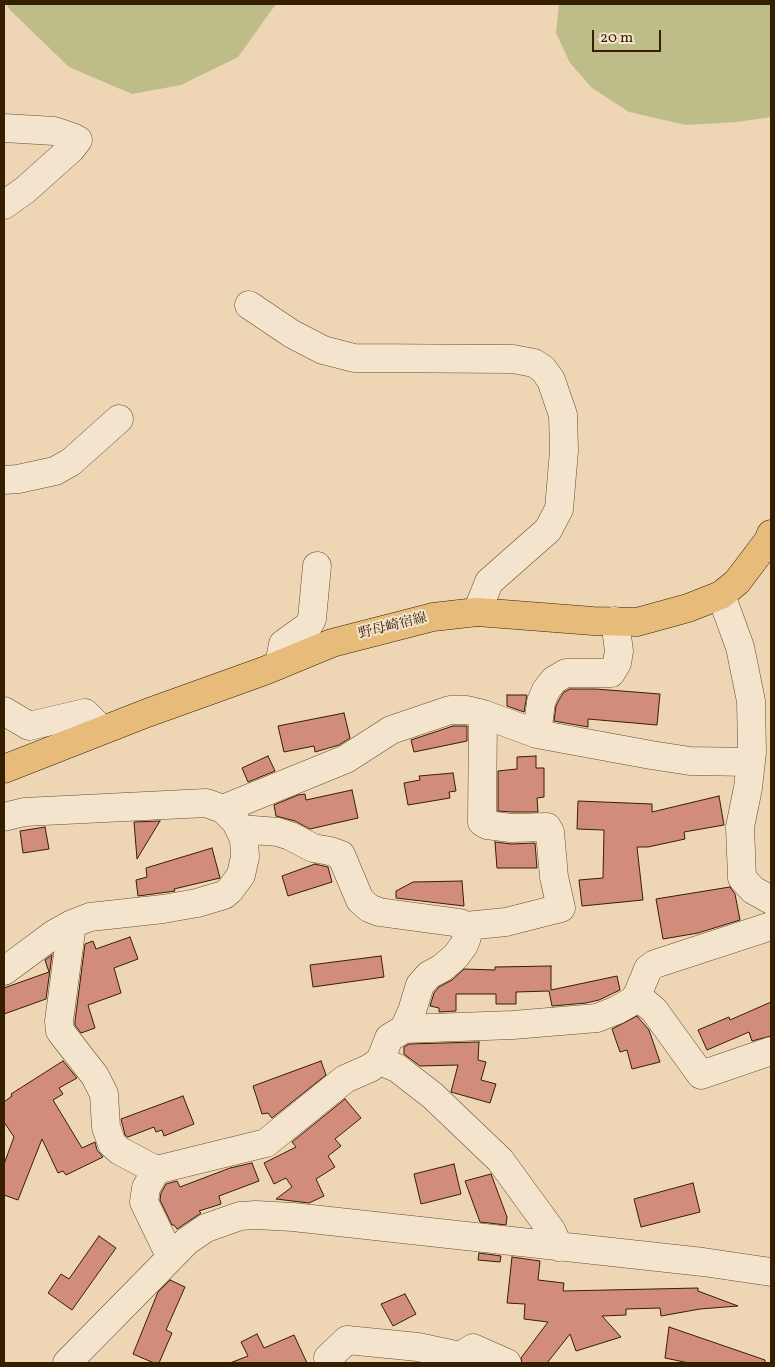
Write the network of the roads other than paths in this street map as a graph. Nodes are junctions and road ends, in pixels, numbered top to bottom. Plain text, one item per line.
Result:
1 (4, 128) edge
2 (4, 205) edge
3 (249, 305) dead end
4 (119, 419) dead end
5 (4, 480) edge
6 (771, 534) edge
7 (317, 566) dead end
8 (721, 595) junction
9 (477, 612) junction
10 (615, 621) junction
11 (279, 665) junction
12 (4, 712) edge
13 (483, 714) junction
14 (102, 730) junction
15 (537, 734) junction
16 (751, 762) junction
17 (4, 769) edge
18 (223, 809) junction
19 (4, 817) edge
20 (240, 829) junction
21 (771, 900) edge
22 (72, 924) junction
23 (466, 926) junction
24 (771, 926) edge
25 (4, 971) edge
26 (637, 996) junction
27 (404, 1028) junction
28 (771, 1051) edge
29 (380, 1061) junction
30 (156, 1170) junction
31 (559, 1247) junction
32 (170, 1256) junction
33 (771, 1272) edge
34 (328, 1358) dead end
35 (73, 1361) edge
36 (507, 1363) edge

1 - 2 street
3 - 9 street
4 - 5 street
6 - 8 main road, 野母崎宿線
7 - 11 street
8 - 10 main road, 野母崎宿線
8 - 16 street
9 - 10 main road, 野母崎宿線
9 - 11 main road, 野母崎宿線
10 - 15 street
11 - 14 main road, 野母崎宿線
12 - 14 street
13 - 15 street
13 - 18 street
13 - 23 street
14 - 17 main road, 野母崎宿線
15 - 16 street
16 - 21 street
18 - 19 street
18 - 20 street
20 - 22 street
20 - 23 street
22 - 25 street
22 - 30 street
23 - 27 street
24 - 26 street
26 - 27 street
26 - 28 street
27 - 29 street
29 - 30 street
29 - 31 street
30 - 32 street
31 - 32 street
31 - 33 street
32 - 35 street
34 - 36 street

